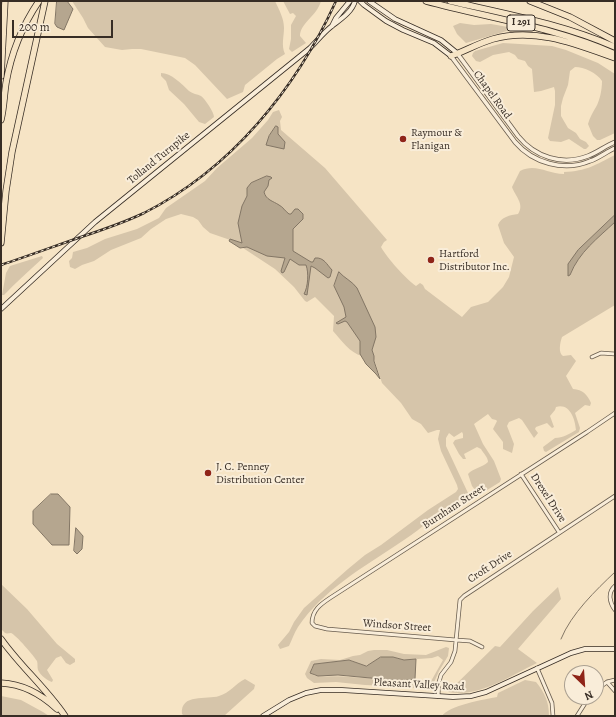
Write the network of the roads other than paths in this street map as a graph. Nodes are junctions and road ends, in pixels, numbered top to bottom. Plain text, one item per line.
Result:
1 (5, 1) edge
2 (40, 1) edge
3 (45, 1) edge
4 (350, 1) edge
5 (355, 1) edge
6 (360, 1) edge
7 (369, 1) edge
8 (426, 1) edge
9 (450, 1) edge
10 (530, 1) edge
11 (390, 16) junction
12 (386, 21) junction
13 (332, 26) junction
14 (615, 42) edge
15 (615, 47) edge
16 (457, 54) junction
17 (615, 54) edge
18 (451, 56) junction
19 (615, 58) edge
20 (1, 76) edge
21 (492, 101) junction
22 (487, 104) junction
23 (1, 120) edge
24 (518, 136) junction
25 (513, 140) junction
26 (615, 142) edge
27 (615, 148) edge
28 (1, 243) edge
29 (2, 308) edge
30 (615, 354) edge
31 (592, 357) dead end
32 (615, 413) edge
33 (521, 474) junction
34 (615, 496) edge
35 (559, 532) junction
36 (615, 586) edge
37 (615, 610) edge
38 (312, 623) joint
39 (1, 639) edge
40 (456, 640) junction
41 (482, 647) dead end
42 (615, 649) edge
43 (537, 668) junction
44 (615, 680) edge
45 (607, 682) junction
46 (1, 683) edge
47 (604, 684) edge
48 (615, 691) edge
49 (438, 696) junction
50 (584, 705) edge
51 (265, 715) edge
52 (65, 716) edge
53 (553, 716) edge
54 (577, 716) edge

1 - 20 highway
2 - 23 highway
3 - 28 highway
4 - 13 main road, Tolland Turnpike
5 - 13 main road, Tolland Turnpike
6 - 12 main road, Chapel Road
7 - 11 main road, Chapel Road
8 - 17 highway, I 291
9 - 15 highway, I 291
10 - 14 highway
11 - 12 street
11 - 16 main road, Chapel Road
12 - 18 main road, Chapel Road
13 - 29 main road, Tolland Turnpike
16 - 18 highway
16 - 19 highway
16 - 21 street, Chapel Road
18 - 22 street, Chapel Road
21 - 22 street
21 - 24 street, Chapel Road
22 - 25 street, Chapel Road
24 - 25 street
24 - 26 street, Chapel Road
25 - 27 street, Chapel Road
30 - 31 street
32 - 33 street, Burnham Street
33 - 35 street, Drexel Drive
33 - 38 street, Burnham Street
34 - 35 street, Croft Drive
35 - 40 street, Croft Drive
36 - 37 street
38 - 40 street, Windsor Street
39 - 52 highway
40 - 41 street, Windsor Street
40 - 49 street, Croft Drive
42 - 43 main road, Pleasant Valley Road
43 - 49 main road, Pleasant Valley Road
43 - 53 street
44 - 45 street
45 - 47 street
45 - 48 street
46 - 52 highway
49 - 51 main road, Pleasant Valley Road
50 - 54 street

